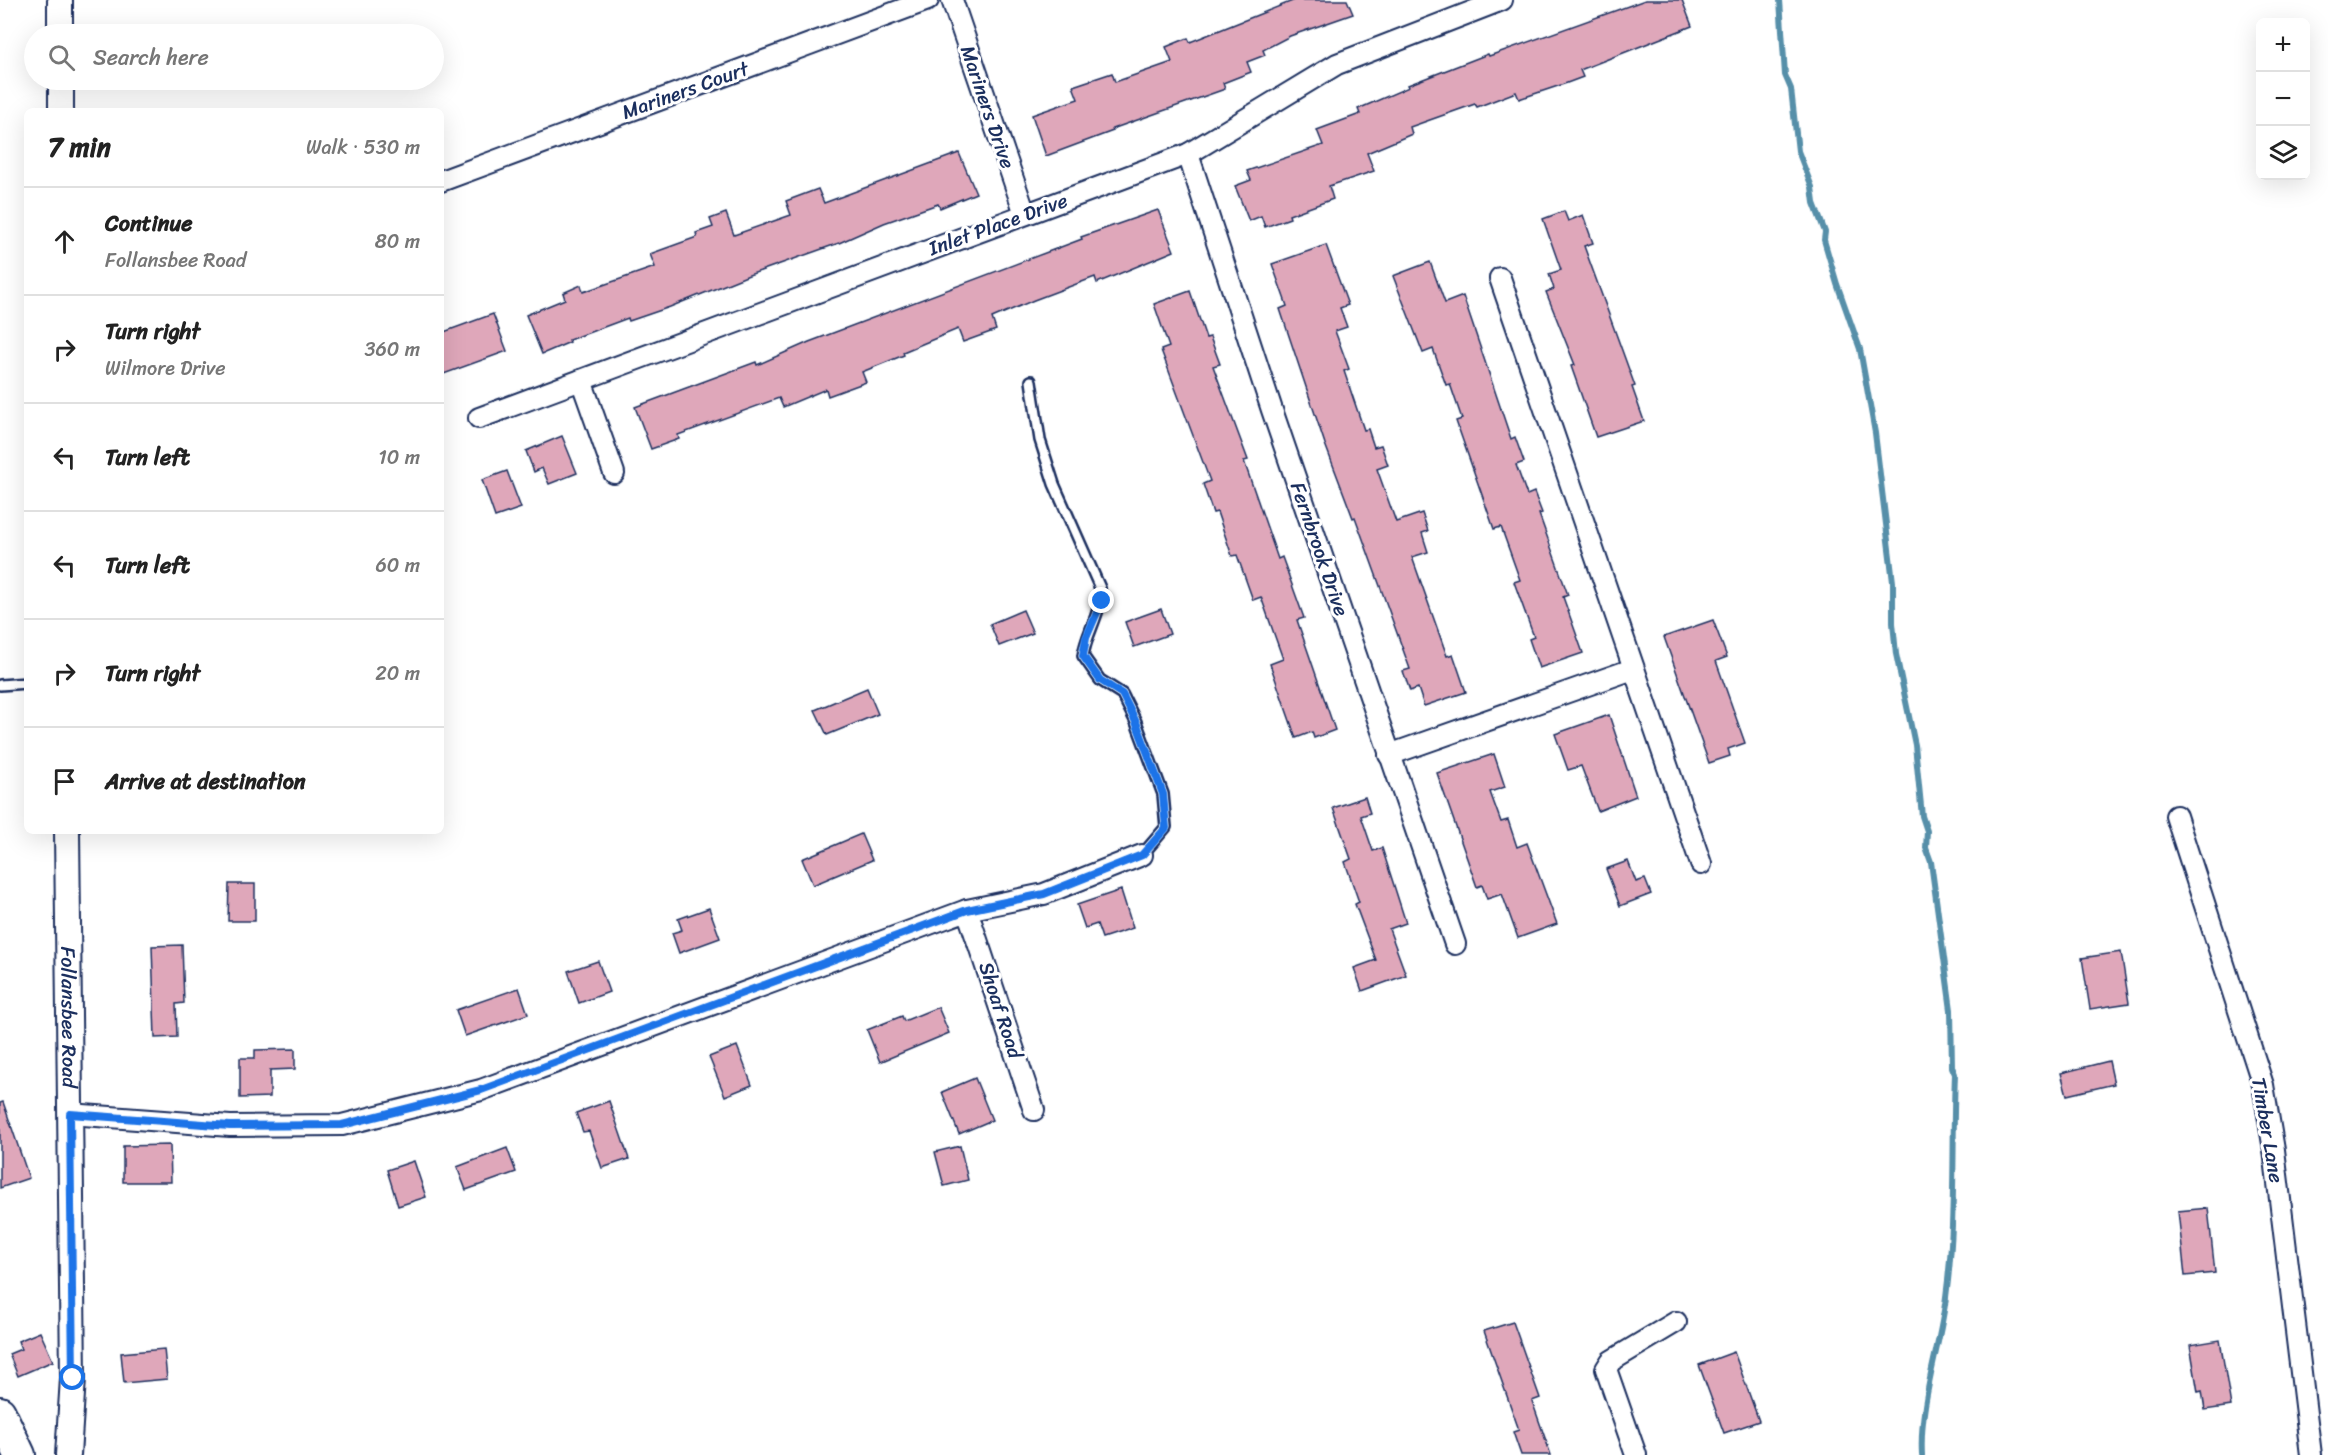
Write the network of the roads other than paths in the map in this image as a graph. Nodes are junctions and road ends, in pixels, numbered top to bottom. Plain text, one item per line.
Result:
1 (60, 0) edge
2 (928, 0) edge
3 (952, 0) edge
4 (1502, 0) edge
5 (60, 24) edge
6 (61, 90) edge
7 (61, 108) edge
8 (1188, 154) junction
9 (444, 180) edge
10 (1025, 214) junction
11 (1500, 278) dead end
12 (581, 380) junction
13 (1031, 381) dead end
14 (479, 418) dead end
15 (614, 473) dead end
16 (1634, 669) junction
17 (24, 683) edge
18 (1, 687) edge
19 (1389, 754) junction
20 (2176, 816) dead end
21 (67, 834) edge
22 (1142, 855) joint
23 (1701, 864) dead end
24 (967, 910) junction
25 (1455, 944) dead end
26 (1034, 1110) dead end
27 (70, 1114) junction
28 (1676, 1322) dead end
29 (0, 1412) edge
30 (20, 1455) edge
31 (68, 1455) edge
32 (1636, 1455) edge
33 (2312, 1455) edge

1 - 5 street
2 - 9 street, Mariners Court
3 - 10 street, Mariners Drive
4 - 8 street, Inlet Place Drive
6 - 7 street
8 - 10 street, Inlet Place Drive
8 - 19 street, Fernbrook Drive
10 - 12 street, Inlet Place Drive
11 - 16 street
12 - 14 street, Inlet Place Drive
12 - 15 street
13 - 22 lane
16 - 19 street
16 - 23 street
17 - 18 lane
19 - 25 street, Fernbrook Drive
20 - 33 street, Timber Lane
21 - 27 street, Follansbee Road
22 - 24 street
24 - 26 street, Shoaf Road
24 - 27 street
27 - 31 street, Follansbee Road
28 - 32 street
29 - 30 main road

